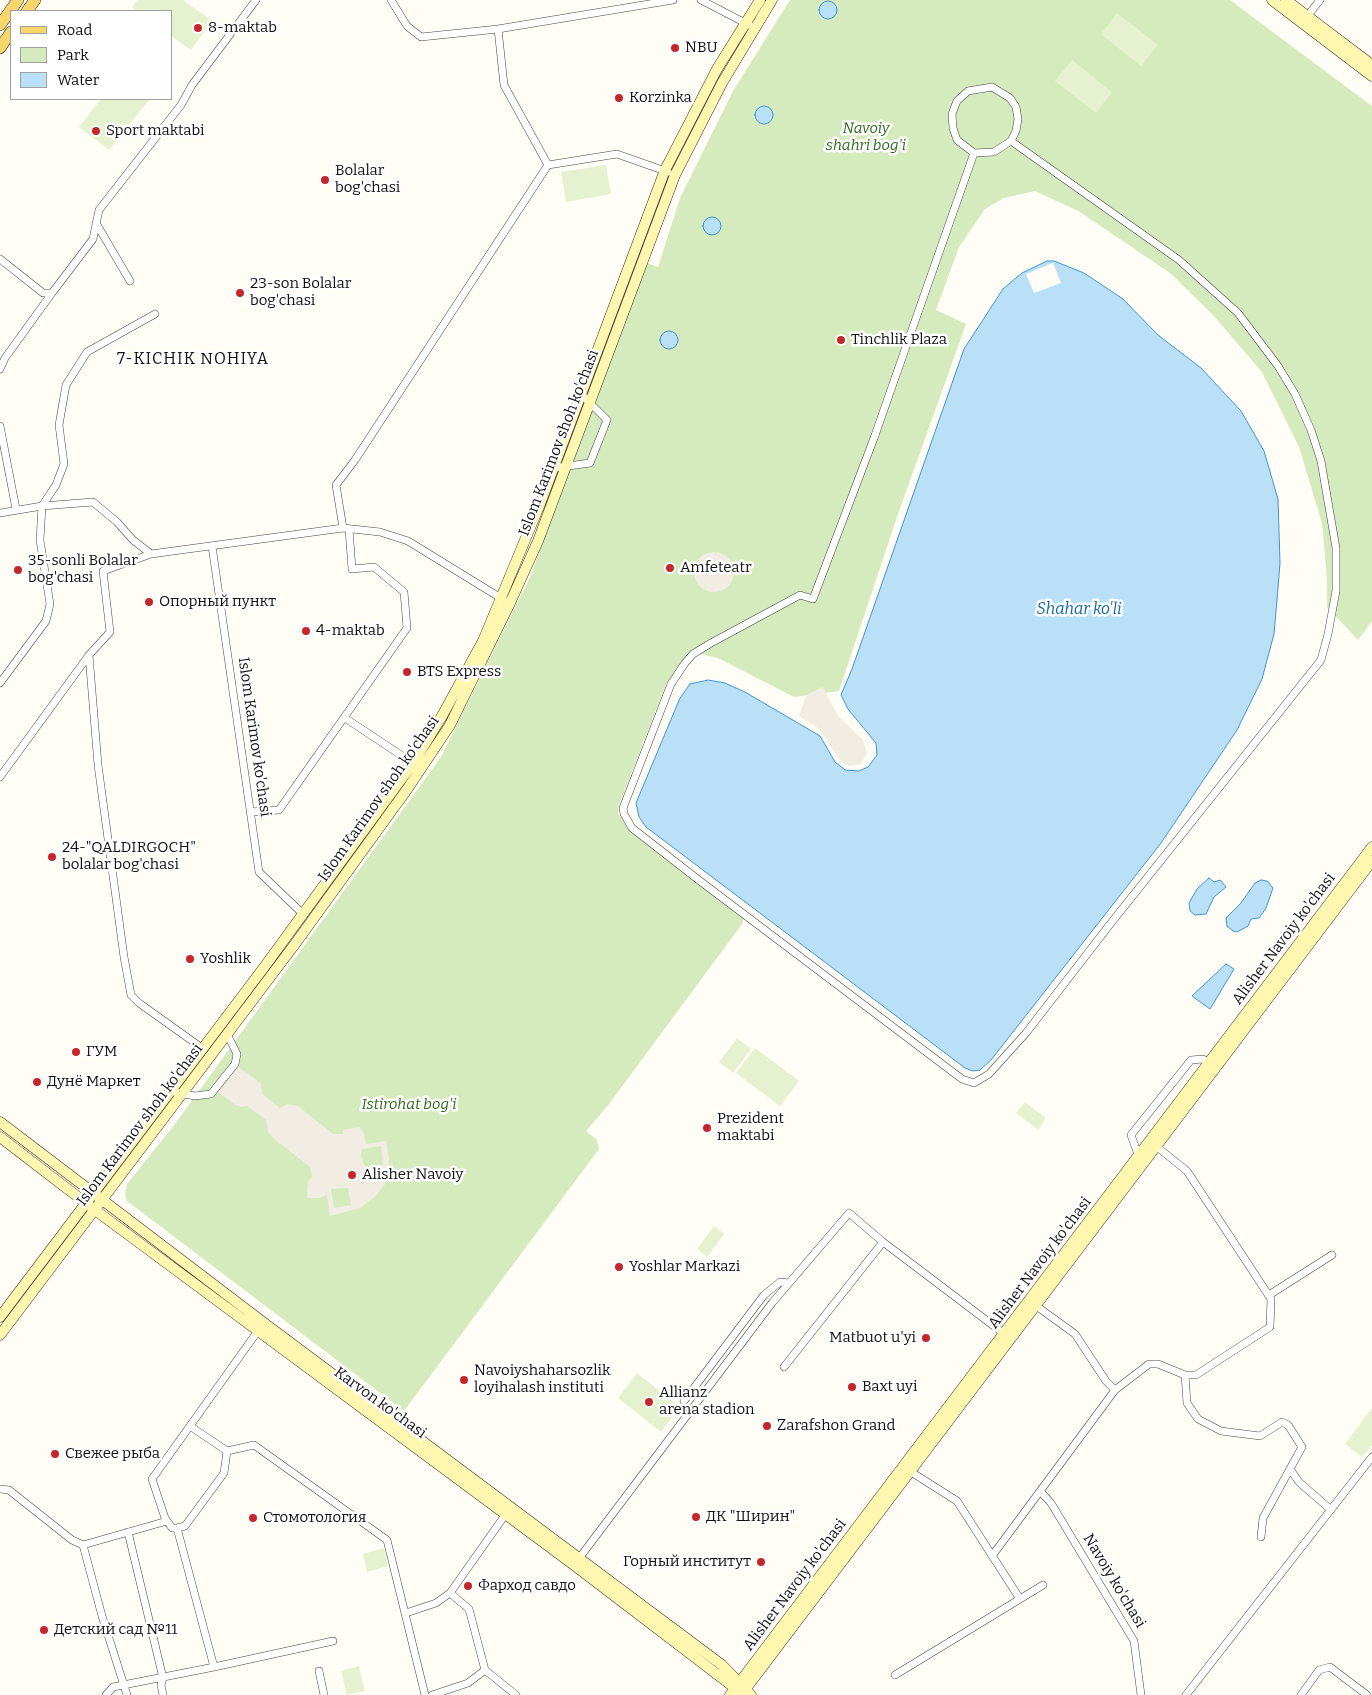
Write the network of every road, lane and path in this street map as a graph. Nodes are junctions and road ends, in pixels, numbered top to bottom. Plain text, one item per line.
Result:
1 (256, 0) edge
2 (391, 0) edge
3 (673, 0) edge
4 (760, 0) edge
5 (772, 0) edge
6 (1272, 0) edge
7 (1286, 0) edge
8 (1320, 0) edge
9 (704, 1) edge
10 (10, 11) edge
11 (1305, 19) junction
12 (746, 22) junction
13 (0, 25) edge
14 (755, 28) junction
15 (498, 29) junction
16 (10, 33) edge
17 (0, 48) edge
18 (1372, 65) edge
19 (1372, 76) edge
20 (1010, 140) junction
21 (974, 153) junction
22 (548, 165) junction
23 (665, 170) junction
24 (675, 175) junction
25 (96, 223) junction
26 (0, 258) edge
27 (130, 280) dead end
28 (52, 293) junction
29 (155, 314) dead end
30 (0, 369) edge
31 (582, 395) junction
32 (590, 404) junction
33 (0, 426) edge
34 (559, 468) junction
35 (42, 506) junction
36 (16, 509) junction
37 (0, 513) edge
38 (346, 529) junction
39 (212, 546) junction
40 (151, 554) junction
41 (506, 600) junction
42 (90, 655) junction
43 (0, 683) edge
44 (345, 718) junction
45 (413, 763) junction
46 (0, 777) edge
47 (250, 812) junction
48 (1372, 847) edge
49 (1372, 861) edge
50 (303, 914) junction
51 (1273, 985) junction
52 (1240, 1029) junction
53 (227, 1034) junction
54 (202, 1048) junction
55 (1210, 1063) junction
56 (169, 1091) junction
57 (182, 1094) junction
58 (0, 1122) edge
59 (0, 1137) edge
60 (1148, 1151) junction
61 (92, 1192) junction
62 (103, 1200) junction
63 (85, 1202) junction
64 (95, 1210) junction
65 (883, 1242) junction
66 (1332, 1255) dead end
67 (789, 1283) junction
68 (1268, 1295) junction
69 (1036, 1305) junction
70 (0, 1317) edge
71 (261, 1328) junction
72 (0, 1336) edge
73 (1008, 1336) junction
74 (784, 1367) dead end
75 (1185, 1375) junction
76 (1115, 1390) junction
77 (684, 1401) dead end
78 (190, 1426) junction
79 (227, 1451) junction
80 (1372, 1457) edge
81 (907, 1469) junction
82 (1290, 1469) junction
83 (0, 1489) edge
84 (1040, 1491) junction
85 (1331, 1510) junction
86 (508, 1511) junction
87 (167, 1521) junction
88 (178, 1528) junction
89 (128, 1532) junction
90 (1261, 1537) dead end
91 (83, 1545) junction
92 (992, 1556) junction
93 (577, 1561) junction
94 (1043, 1585) dead end
95 (450, 1593) junction
96 (1020, 1599) junction
97 (406, 1613) junction
98 (333, 1641) dead end
99 (214, 1667) junction
100 (485, 1670) junction
101 (319, 1671) dead end
102 (895, 1675) dead end
103 (163, 1678) junction
104 (125, 1686) junction
105 (742, 1692) edge
106 (106, 1695) edge
107 (127, 1695) edge
108 (163, 1695) edge
109 (324, 1695) edge
110 (425, 1695) edge
111 (432, 1695) edge
112 (516, 1695) edge
113 (1141, 1695) edge
114 (1186, 1695) edge
115 (1301, 1695) edge
116 (1367, 1695) edge

1 - 25 street
2 - 15 street
3 - 15 street
4 - 12 main road, Islom Karimov shoh ko'chasi
5 - 14 main road, Islom Karimov shoh ko'chasi
6 - 11 main road
7 - 11 main road
8 - 11 street
9 - 12 street
10 - 13 main road
11 - 18 main road
11 - 19 main road
12 - 14 street
12 - 23 main road, Islom Karimov shoh ko'chasi
14 - 24 main road, Islom Karimov shoh ko'chasi
15 - 22 street
16 - 17 main road
20 - 21 street
20 - 21 street
20 - 21 street
22 - 23 street
22 - 38 street
23 - 24 street
23 - 31 main road, Islom Karimov shoh ko'chasi
24 - 32 main road, Islom Karimov shoh ko'chasi
25 - 27 street
25 - 28 street
26 - 28 street
28 - 30 street
29 - 35 street
31 - 32 street
31 - 34 main road, Islom Karimov shoh ko'chasi
32 - 34 main road, Islom Karimov shoh ko'chasi
32 - 34 street
33 - 36 street
34 - 41 main road, Islom Karimov shoh ko'chasi
35 - 36 street
35 - 40 street
35 - 43 street
36 - 37 street
38 - 39 street
38 - 41 street
38 - 44 street
39 - 40 street
39 - 47 street, Islom Karimov ko'chasi
40 - 42 street
41 - 45 main road, Islom Karimov shoh ko'chasi
41 - 53 main road, Islom Karimov shoh ko'chasi
42 - 46 street
42 - 54 street
44 - 45 street
44 - 47 street
45 - 50 main road, Islom Karimov shoh ko'chasi
47 - 50 street, Islom Karimov ko'chasi
48 - 51 main road, Alisher Navoiy ko'chasi
49 - 51 main road, Alisher Navoiy ko'chasi
50 - 54 main road, Islom Karimov shoh ko'chasi
51 - 52 main road, Alisher Navoiy ko'chasi
52 - 55 main road, Alisher Navoiy ko'chasi
52 - 60 main road, Alisher Navoiy ko'chasi
53 - 57 main road, Islom Karimov shoh ko'chasi
53 - 57 street
54 - 56 main road, Islom Karimov shoh ko'chasi
55 - 60 main road, Alisher Navoiy ko'chasi
55 - 60 street
56 - 57 street
56 - 61 main road, Islom Karimov shoh ko'chasi
57 - 62 main road, Islom Karimov shoh ko'chasi
58 - 61 main road
59 - 63 main road, Karvon ko'chasi
60 - 68 street
60 - 69 main road, Alisher Navoiy ko'chasi
60 - 73 main road, Alisher Navoiy ko'chasi
61 - 62 main road
61 - 63 main road, Islom Karimov shoh ko'chasi
62 - 64 main road, Islom Karimov shoh ko'chasi
62 - 71 main road
63 - 64 main road, Karvon ko'chasi
63 - 70 main road, Islom Karimov shoh ko'chasi
64 - 71 main road, Karvon ko'chasi
64 - 72 main road, Islom Karimov shoh ko'chasi
65 - 67 street
65 - 73 street
65 - 74 street
66 - 68 street
67 - 77 street
67 - 93 street
68 - 75 street
69 - 73 main road, Alisher Navoiy ko'chasi
69 - 76 street
71 - 78 street
71 - 86 main road, Karvon ko'chasi
73 - 81 main road, Alisher Navoiy ko'chasi
75 - 76 street
75 - 82 street
76 - 84 street
78 - 79 street
78 - 87 street
79 - 88 street
79 - 97 street
80 - 85 street
81 - 92 street
81 - 105 main road, Alisher Navoiy ko'chasi
82 - 85 street
82 - 90 street
83 - 91 street
84 - 92 street
84 - 113 street, Navoiy ko'chasi
85 - 114 street
86 - 93 main road, Karvon ko'chasi
86 - 95 street
87 - 88 street
87 - 89 street
88 - 99 street
89 - 91 street
89 - 103 street
91 - 104 street
92 - 96 street
93 - 105 main road, Karvon ko'chasi
94 - 96 street
95 - 97 street
95 - 100 street
96 - 102 street
97 - 110 street
98 - 99 street
99 - 103 street
100 - 111 street
100 - 112 street
101 - 109 street
103 - 104 street
103 - 108 street
104 - 106 street
104 - 107 street
115 - 116 street

